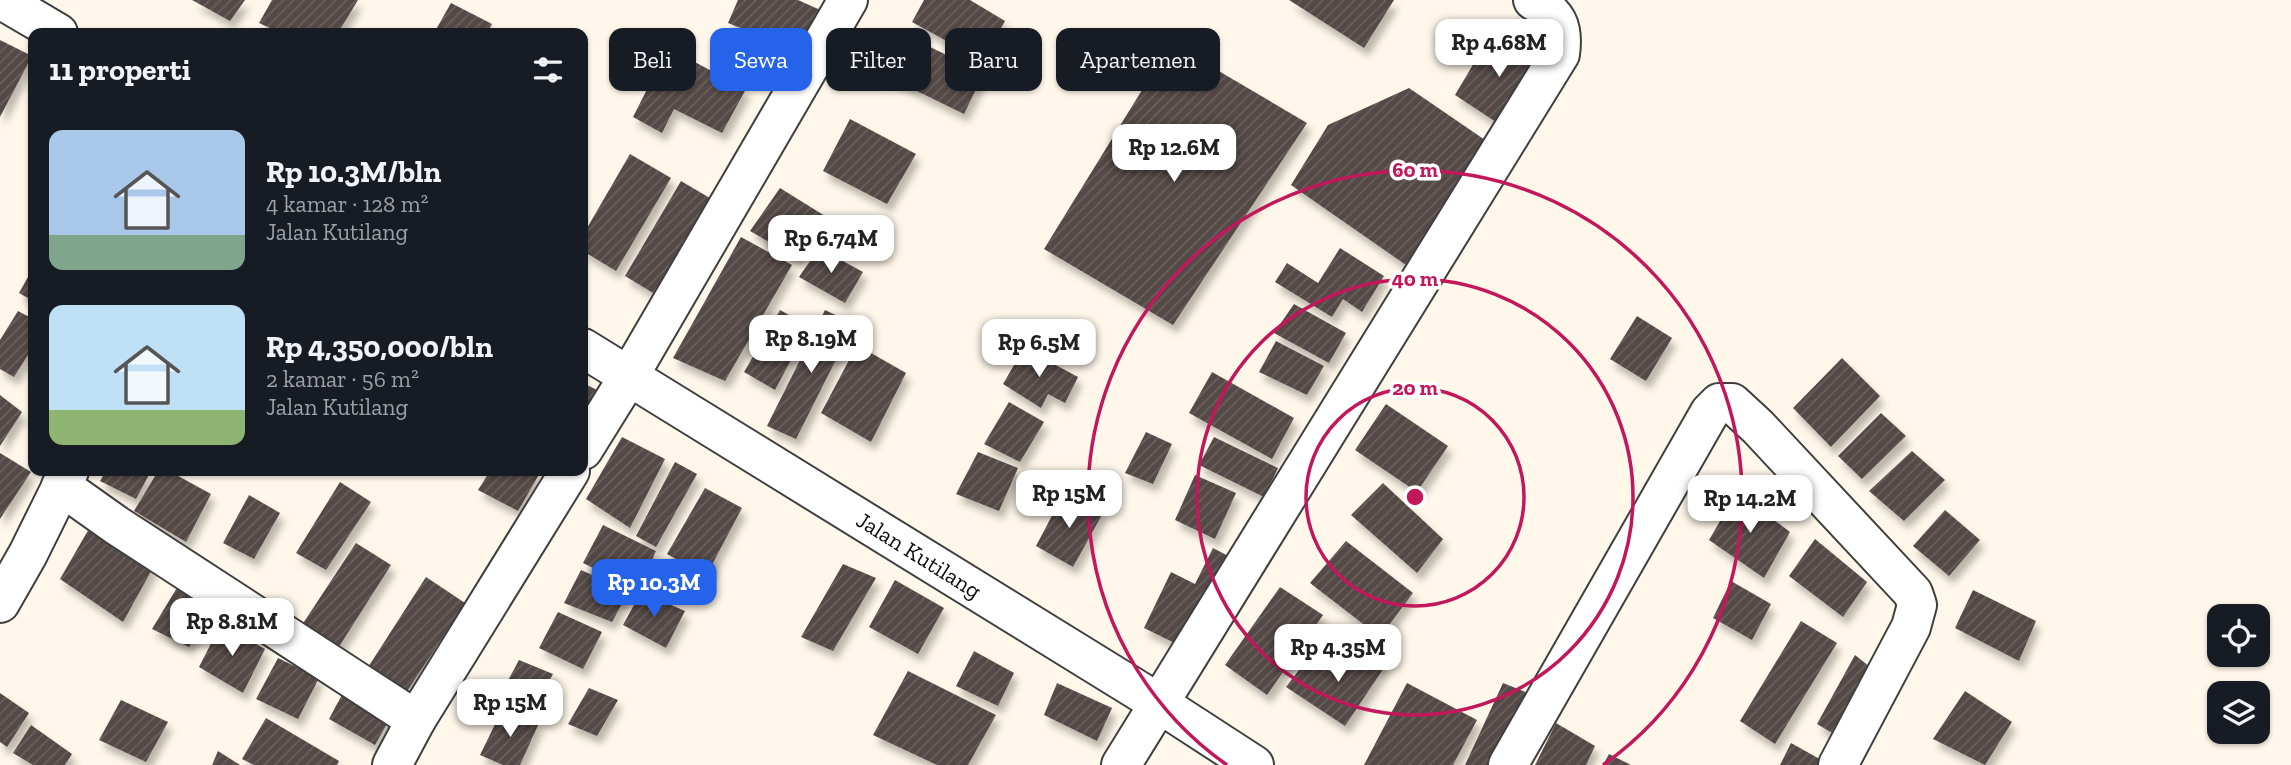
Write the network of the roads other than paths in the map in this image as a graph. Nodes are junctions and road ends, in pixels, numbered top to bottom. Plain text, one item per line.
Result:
1 (2, 0) edge
2 (848, 0) edge
3 (1546, 12) edge
4 (50, 28) edge
5 (588, 351) edge
6 (629, 376) junction
7 (588, 442) edge
8 (567, 476) edge
9 (65, 479) edge
10 (0, 603) edge
11 (1160, 704) junction
12 (416, 720) junction
13 (391, 765) edge
14 (1121, 765) edge
15 (1254, 765) edge
16 (1508, 765) edge
17 (1838, 765) edge

1 - 4 street
2 - 6 street
3 - 11 street
5 - 6 street, Jalan Kutilang
6 - 7 street
6 - 11 street, Jalan Kutilang
8 - 12 street
9 - 10 street
9 - 12 street
11 - 14 street
11 - 15 street, Jalan Kutilang
12 - 13 street
16 - 17 street

